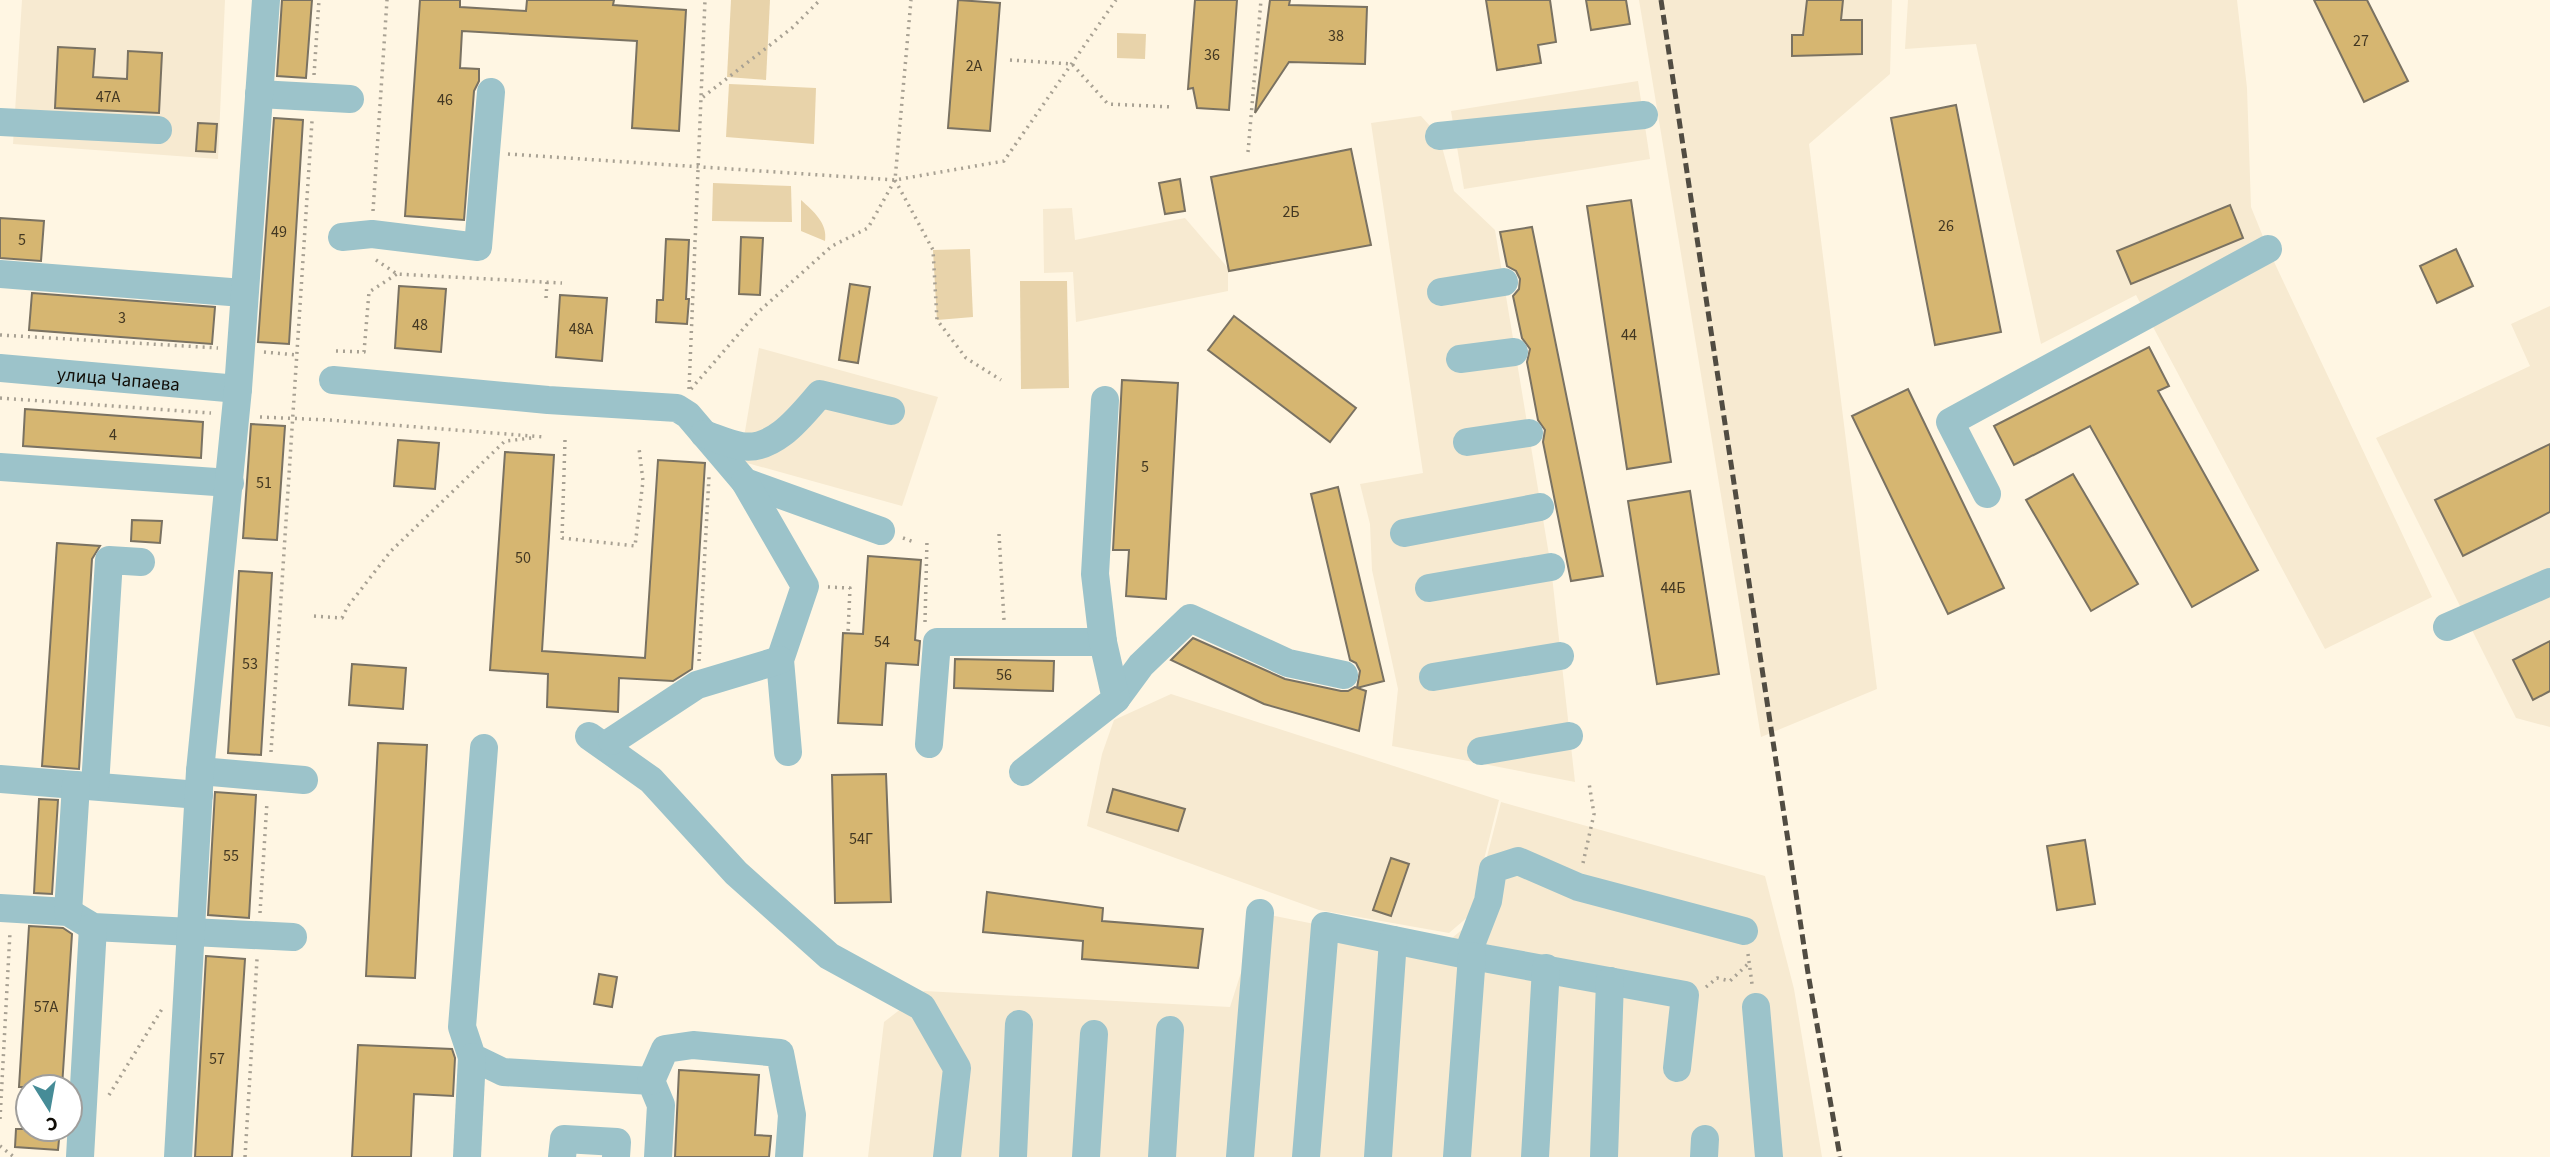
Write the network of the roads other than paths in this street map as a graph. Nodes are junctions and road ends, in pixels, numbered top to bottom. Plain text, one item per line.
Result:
1 (266, 0) edge
2 (491, 92) dead end
3 (259, 94) junction
4 (350, 99) dead end
5 (1644, 115) dead end
6 (0, 122) edge
7 (158, 130) dead end
8 (1439, 136) dead end
9 (342, 237) dead end
10 (2268, 249) dead end
11 (0, 274) edge
12 (1504, 282) dead end
13 (1441, 292) dead end
14 (243, 293) junction
15 (1514, 352) dead end
16 (1460, 359) dead end
17 (0, 368) edge
18 (333, 380) dead end
19 (1105, 400) dead end
20 (236, 402) junction
21 (891, 411) dead end
22 (1529, 433) dead end
23 (704, 434) junction
24 (1467, 442) dead end
25 (0, 467) edge
26 (746, 482) junction
27 (230, 483) junction
28 (1987, 494) dead end
29 (1540, 507) dead end
30 (881, 531) dead end
31 (1404, 533) dead end
32 (141, 562) dead end
33 (1551, 567) dead end
34 (2550, 582) edge
35 (1429, 588) dead end
36 (2447, 627) dead end
37 (1103, 642) junction
38 (1560, 656) dead end
39 (780, 660) junction
40 (1344, 675) dead end
41 (1433, 677) dead end
42 (1116, 699) junction
43 (1569, 736) dead end
44 (929, 744) dead end
45 (484, 748) dead end
46 (1481, 751) dead end
47 (788, 752) dead end
48 (1023, 772) dead end
49 (0, 779) edge
50 (304, 780) dead end
51 (200, 783) junction
52 (86, 786) junction
53 (6, 908) edge
54 (68, 912) junction
55 (1260, 913) dead end
56 (93, 927) junction
57 (1744, 931) road end
58 (192, 932) junction
59 (293, 937) dead end
60 (1393, 940) junction
61 (1469, 955) junction
62 (1546, 968) junction
63 (1610, 981) junction
64 (1756, 1007) road end
65 (1019, 1024) dead end
66 (1170, 1030) dead end
67 (1094, 1034) dead end
68 (472, 1057) junction
69 (1677, 1068) dead end
70 (651, 1081) junction
71 (80, 1157) edge
72 (178, 1157) edge
73 (467, 1157) edge
74 (562, 1157) edge
75 (616, 1157) edge
76 (658, 1157) edge
77 (789, 1157) edge
78 (947, 1157) edge
79 (1013, 1157) edge
80 (1086, 1157) edge
81 (1162, 1157) edge
82 (1240, 1157) edge
83 (1306, 1157) edge
84 (1378, 1157) edge
85 (1457, 1157) edge
86 (1535, 1157) edge
87 (1604, 1157) edge
88 (1769, 1157) edge

1 - 3 street
2 - 9 street
3 - 4 street
3 - 14 street
5 - 8 street
6 - 7 street
10 - 28 street
11 - 14 street
12 - 13 street
14 - 20 street
15 - 16 street
17 - 20 street, улица Чапаева
18 - 23 street
19 - 37 street
20 - 27 street
21 - 23 street
22 - 24 street
23 - 26 street
25 - 27 street
26 - 30 street
26 - 39 street
27 - 51 street
29 - 31 street
32 - 52 street
33 - 35 street
34 - 36 street
37 - 42 street
37 - 44 street
38 - 41 street
39 - 47 street
39 - 78 street
40 - 42 street
42 - 48 street
43 - 46 street
45 - 68 street
49 - 52 street
50 - 51 street
51 - 52 street
51 - 58 street
52 - 54 street
53 - 54 street
54 - 56 street
55 - 82 street
56 - 58 street
56 - 71 street
57 - 61 street
58 - 59 street
58 - 72 street
60 - 61 street
60 - 83 street
60 - 84 street
61 - 62 street
61 - 85 street
62 - 63 street
62 - 86 street
63 - 69 street
63 - 87 street
64 - 88 street
65 - 79 street
66 - 81 street
67 - 80 street
68 - 70 street
68 - 73 street
70 - 76 street
70 - 77 street
74 - 75 street

